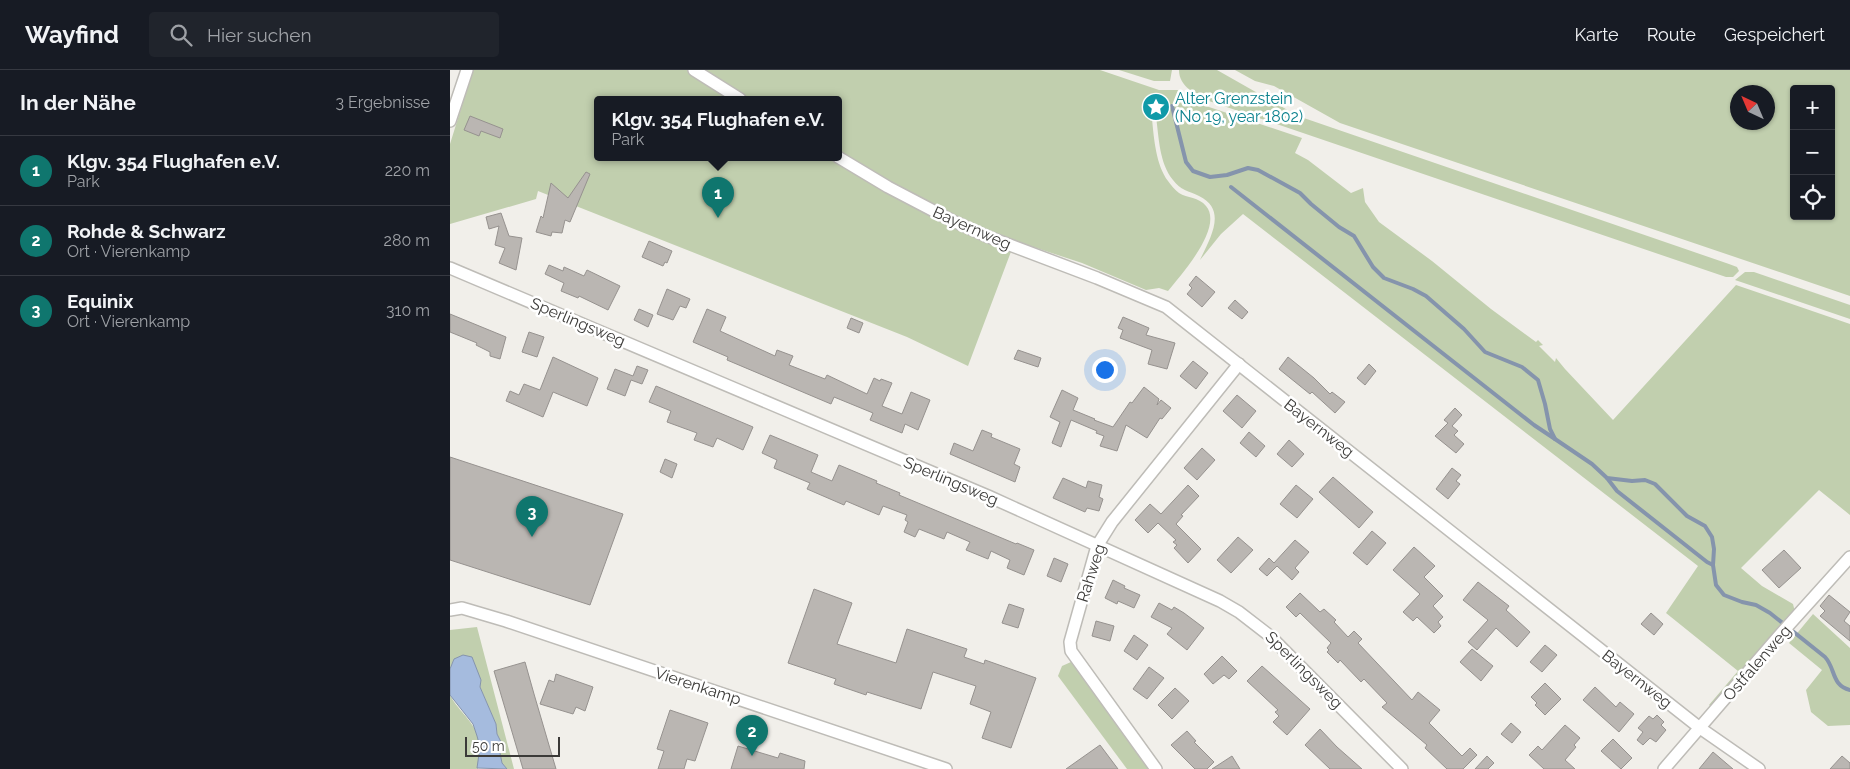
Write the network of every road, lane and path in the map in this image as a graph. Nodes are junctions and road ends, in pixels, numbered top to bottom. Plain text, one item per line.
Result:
1 (467, 70) edge
2 (694, 70) edge
3 (735, 96) edge
4 (450, 121) edge
5 (842, 159) edge
6 (450, 268) edge
7 (1239, 364) junction
8 (1097, 546) junction
9 (1850, 557) edge
10 (450, 610) edge
11 (1700, 728) junction
12 (946, 769) edge
13 (1156, 769) edge
14 (1402, 769) edge
15 (1664, 769) edge
16 (1759, 769) edge

1 - 4 street
2 - 3 street
5 - 7 street, Bayernweg
6 - 8 street, Sperlingsweg
7 - 8 street, Rahweg
7 - 11 street, Bayernweg
8 - 13 street, Rahweg
8 - 14 street, Sperlingsweg
9 - 11 street, Ostfalenweg
10 - 12 street, Vierenkamp
11 - 15 street, Ostfalenweg
11 - 16 street, Bayernweg

